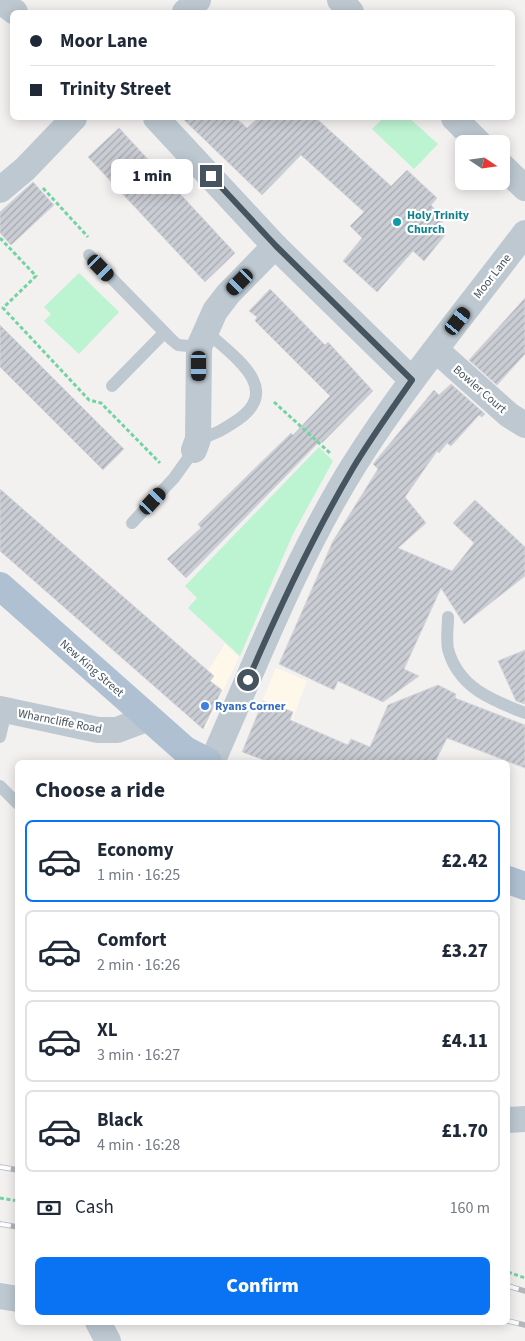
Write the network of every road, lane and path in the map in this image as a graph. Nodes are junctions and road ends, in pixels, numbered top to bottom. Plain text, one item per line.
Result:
1 (198, 0) edge
2 (340, 0) edge
3 (0, 1) edge
4 (12, 10) edge
5 (187, 10) edge
6 (349, 10) edge
7 (72, 120) edge
8 (158, 120) edge
9 (456, 120) edge
10 (471, 135) edge
11 (25, 169) junction
12 (510, 174) edge
13 (525, 188) edge
14 (0, 190) edge
15 (525, 234) edge
16 (0, 238) edge
17 (276, 246) junction
18 (89, 255) joint
19 (164, 333) junction
20 (202, 339) junction
21 (436, 350) junction
22 (412, 380) junction
23 (112, 386) dead end
24 (256, 387) junction
25 (525, 425) edge
26 (196, 444) junction
27 (354, 467) junction
28 (174, 478) junction
29 (132, 524) dead end
30 (0, 586) edge
31 (448, 617) dead end
32 (3, 710) edge
33 (525, 713) edge
34 (149, 718) junction
35 (0, 737) edge
36 (204, 760) edge
37 (213, 760) edge
38 (0, 786) edge
39 (15, 801) edge
40 (510, 881) edge
41 (525, 886) edge
42 (525, 1119) edge
43 (510, 1120) edge
44 (0, 1198) edge
45 (15, 1200) edge
46 (510, 1273) edge
47 (525, 1278) edge
48 (0, 1296) edge
49 (15, 1298) edge
50 (100, 1325) edge
51 (108, 1341) edge

1 - 5 street
2 - 6 street
3 - 4 street
7 - 11 street
8 - 17 street
9 - 10 street
11 - 14 street
11 - 18 path
12 - 13 street
15 - 21 street, Moor Lane
16 - 28 path
17 - 20 street
17 - 22 street
18 - 19 lane
19 - 20 lane
19 - 23 lane
20 - 24 lane
20 - 26 street
21 - 22 street, Moor Lane
21 - 25 street, Bowler Court
22 - 27 street, Moor Lane
24 - 26 lane
24 - 27 path
26 - 28 lane
27 - 37 street, Moor Lane
28 - 29 lane
30 - 34 main road, New King Street
31 - 33 lane
32 - 34 street, Wharncliffe Road
32 - 35 lane
34 - 36 main road, New King Street
38 - 39 lane
40 - 41 main road
42 - 43 street
44 - 45 path
46 - 47 path
48 - 49 street
50 - 51 street

